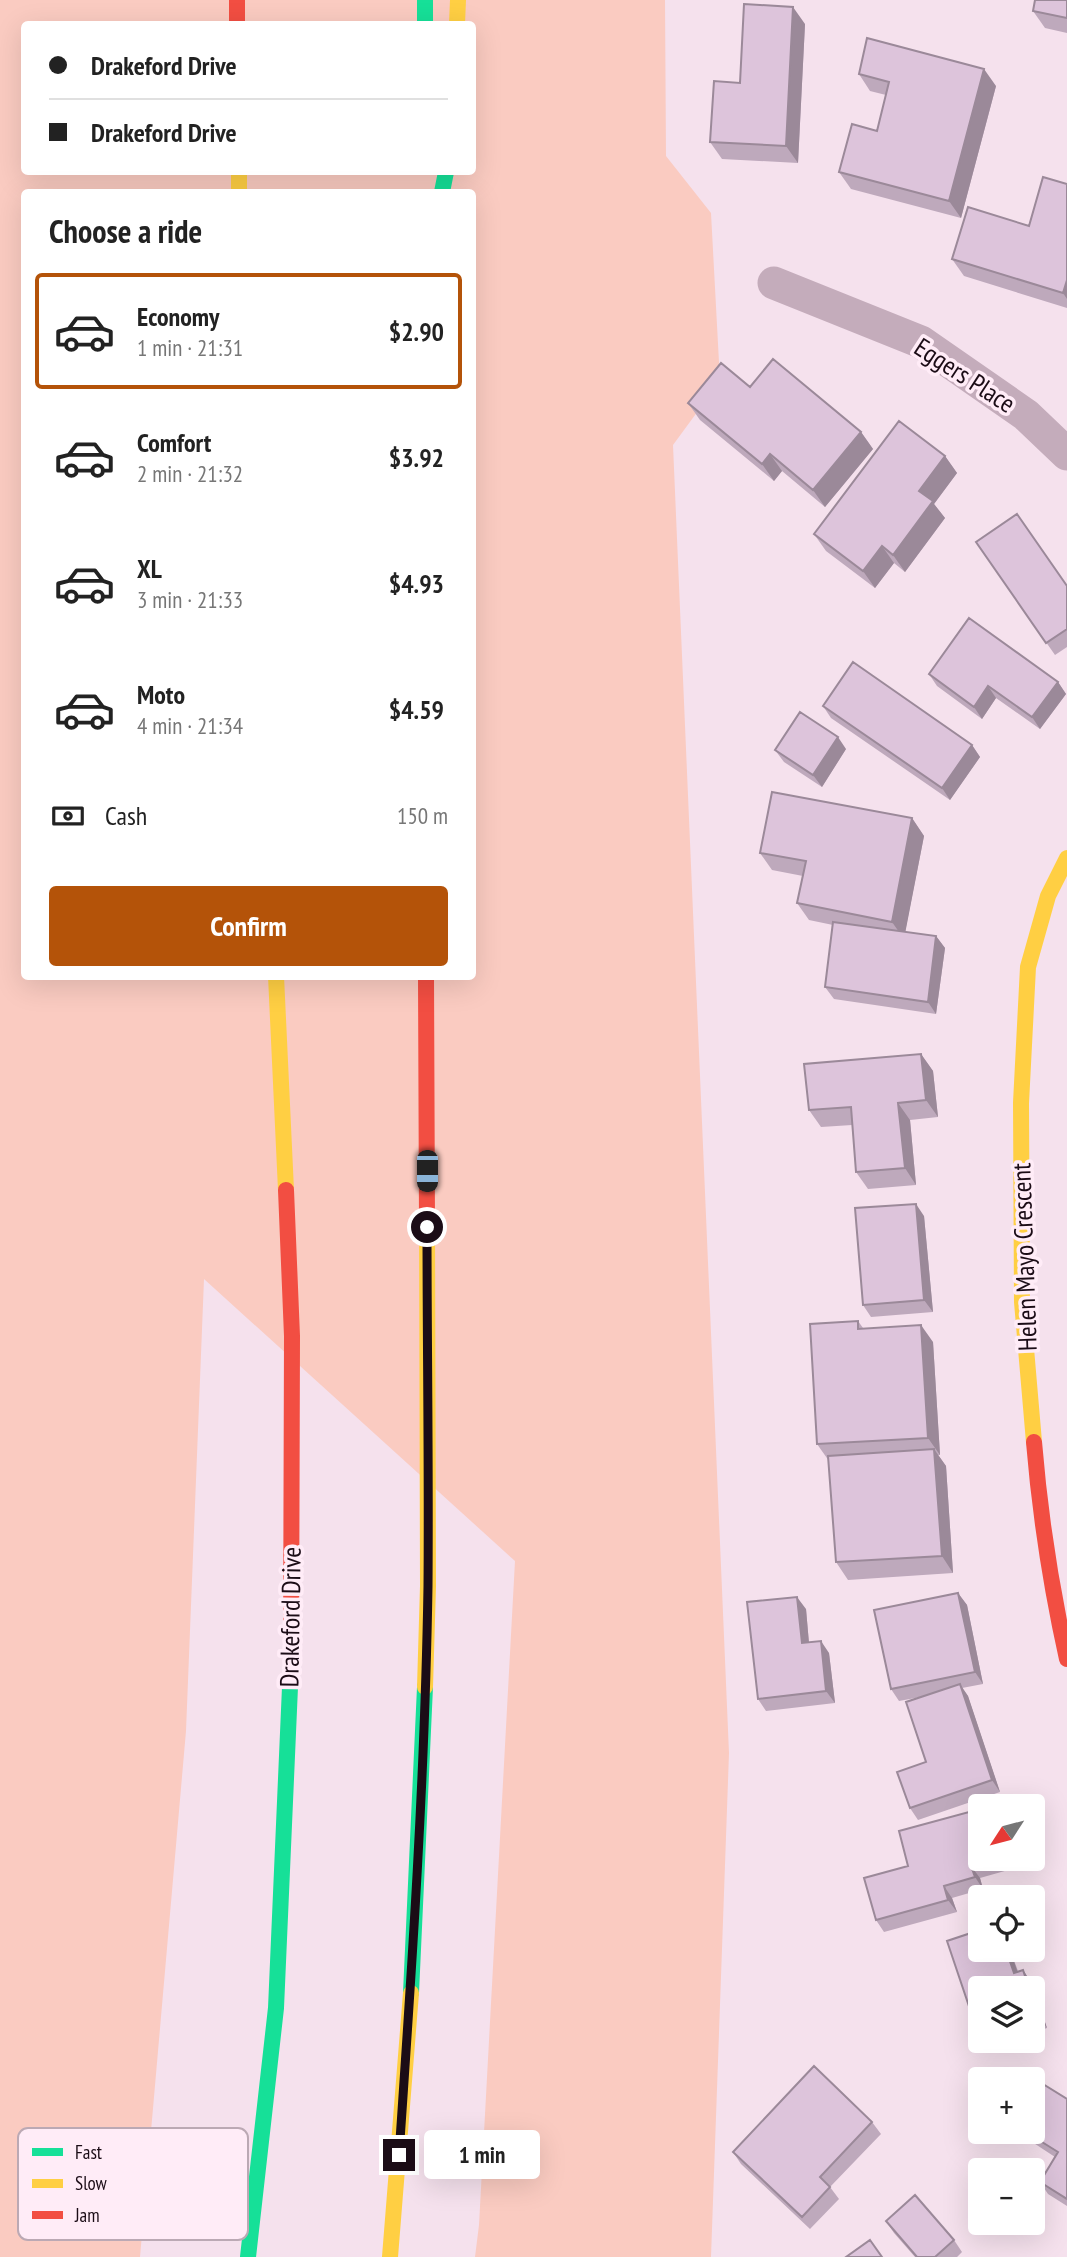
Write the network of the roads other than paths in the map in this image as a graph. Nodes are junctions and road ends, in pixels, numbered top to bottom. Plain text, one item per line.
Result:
1 (237, 0) edge
2 (425, 0) edge
3 (458, 0) edge
4 (237, 21) edge
5 (425, 21) edge
6 (457, 21) edge
7 (774, 283) dead end
8 (1067, 454) edge
9 (1067, 859) edge
10 (276, 980) edge
11 (426, 980) edge
12 (1067, 1659) edge
13 (248, 2257) edge
14 (390, 2257) edge

1 - 4 main road
2 - 5 main road
3 - 6 main road
7 - 8 street, Eggers Place
9 - 12 main road, Helen Mayo Crescent
10 - 13 main road, Drakeford Drive
11 - 14 main road

